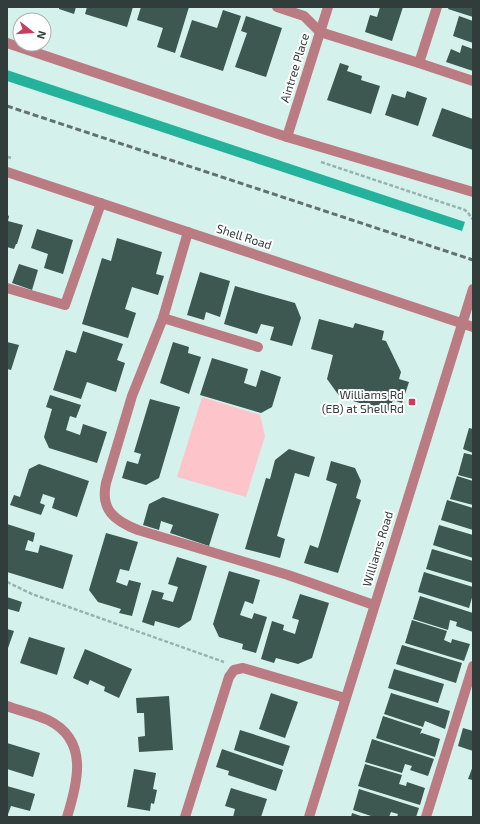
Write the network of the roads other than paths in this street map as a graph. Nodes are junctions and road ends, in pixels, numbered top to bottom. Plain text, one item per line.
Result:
1 (278, 7) edge
2 (328, 7) edge
3 (437, 7) edge
4 (320, 32) junction
5 (7, 43) edge
6 (419, 62) junction
7 (473, 81) edge
8 (287, 137) junction
9 (7, 172) edge
10 (473, 192) edge
11 (101, 203) junction
12 (188, 232) junction
13 (7, 288) edge
14 (473, 289) edge
15 (163, 318) junction
16 (463, 323) junction
17 (473, 327) edge
18 (258, 347) dead end
19 (374, 605) junction
20 (473, 666) edge
21 (346, 698) junction
22 (7, 706) edge
23 (67, 817) edge
24 (185, 817) edge
25 (309, 817) edge
26 (426, 817) edge

1 - 4 street
2 - 4 street, Aintree Place
3 - 6 street
4 - 6 street
4 - 8 street, Aintree Place
5 - 8 street
6 - 7 street
8 - 10 street
9 - 11 street, Shell Road
11 - 12 street, Shell Road
11 - 13 street
12 - 15 street
12 - 16 street, Shell Road
14 - 16 street, Williams Road
15 - 18 street
15 - 19 street
16 - 17 street, Shell Road
16 - 19 street, Williams Road
19 - 21 street, Williams Road
20 - 26 street
21 - 24 street
21 - 25 street, Williams Road
22 - 23 street

